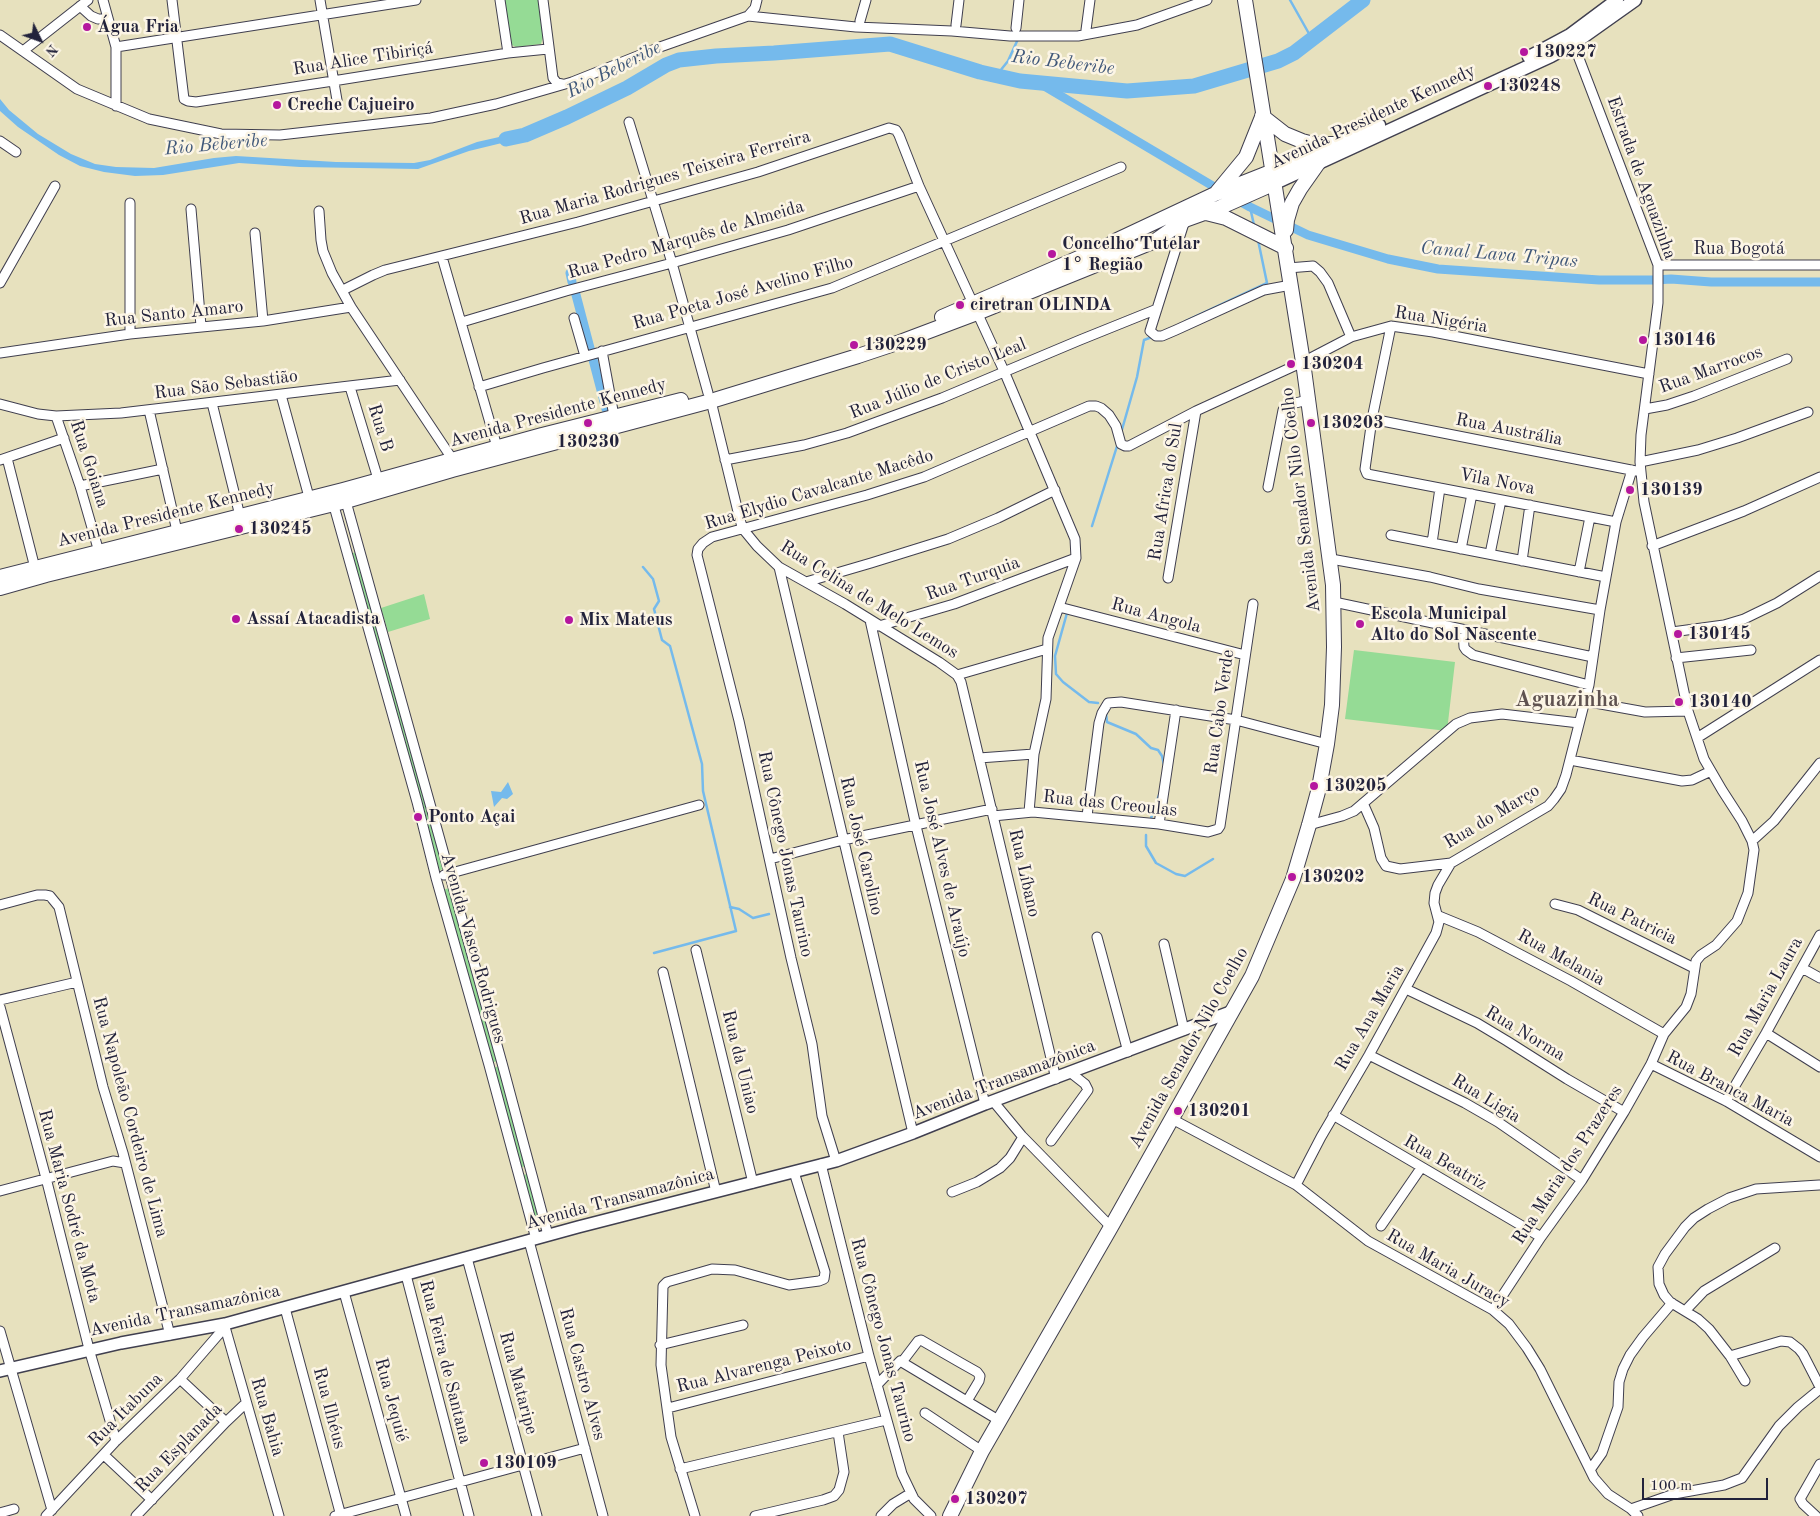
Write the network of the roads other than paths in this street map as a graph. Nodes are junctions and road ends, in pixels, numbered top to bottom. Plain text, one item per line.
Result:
1 (88, 0) edge
2 (103, 0) edge
3 (172, 0) edge
4 (320, 0) edge
5 (416, 0) edge
6 (500, 0) edge
7 (543, 0) edge
8 (757, 0) edge
9 (866, 0) edge
10 (959, 0) edge
11 (1019, 0) edge
12 (1090, 0) edge
13 (1207, 0) edge
14 (1617, 0) edge
15 (1635, 0) edge
16 (1245, 2) edge
17 (80, 6) junction
18 (322, 15) junction
19 (748, 16) junction
20 (108, 18) junction
21 (860, 21) dead end
22 (956, 25) dead end
23 (1016, 28) dead end
24 (1086, 30) dead end
25 (0, 35) edge
26 (178, 38) junction
27 (1572, 39) junction
28 (116, 47) junction
29 (548, 49) junction
30 (23, 51) junction
31 (508, 53) junction
32 (333, 81) junction
33 (562, 84) junction
34 (116, 106) junction
35 (338, 106) dead end
36 (1262, 116) junction
37 (629, 122) dead end
38 (0, 141) edge
39 (1337, 144) junction
40 (16, 152) dead end
41 (1319, 162) junction
42 (1122, 167) dead end
43 (1274, 177) junction
44 (1232, 184) junction
45 (55, 186) dead end
46 (919, 186) junction
47 (653, 200) junction
48 (130, 203) dead end
49 (190, 209) dead end
50 (318, 211) dead end
51 (1202, 212) junction
52 (1181, 216) junction
53 (1284, 219) junction
54 (255, 233) dead end
55 (944, 242) junction
56 (1284, 243) junction
57 (1116, 250) junction
58 (442, 257) junction
59 (672, 263) junction
60 (1658, 265) junction
61 (1820, 265) edge
62 (1288, 268) junction
63 (0, 283) edge
64 (1291, 285) junction
65 (345, 294) junction
66 (351, 307) junction
67 (975, 309) junction
68 (1157, 309) junction
69 (574, 318) dead end
70 (263, 321) junction
71 (462, 322) junction
72 (201, 326) junction
73 (1391, 326) junction
74 (690, 327) junction
75 (130, 334) junction
76 (1351, 337) junction
77 (0, 353) edge
78 (593, 354) junction
79 (1787, 359) dead end
80 (1303, 362) junction
81 (1004, 371) junction
82 (1649, 374) junction
83 (400, 380) junction
84 (350, 386) junction
85 (479, 387) junction
86 (281, 395) junction
87 (709, 397) junction
88 (1308, 400) junction
89 (212, 403) junction
90 (0, 404) edge
91 (1645, 409) junction
92 (149, 410) junction
93 (1196, 411) junction
94 (1808, 412) dead end
95 (56, 416) junction
96 (614, 416) junction
97 (1372, 420) junction
98 (1116, 426) joint
99 (1030, 432) junction
100 (64, 438) junction
101 (497, 447) junction
102 (3, 459) edge
103 (453, 460) junction
104 (725, 460) junction
105 (1640, 462) junction
106 (163, 469) junction
107 (1636, 471) junction
108 (1820, 477) edge
109 (378, 479) junction
110 (80, 486) junction
111 (1268, 487) dead end
112 (1440, 488) junction
113 (1054, 490) junction
114 (1472, 494) junction
115 (309, 497) junction
116 (338, 497) junction
117 (1501, 500) junction
118 (1530, 505) junction
119 (240, 516) junction
120 (1590, 517) junction
121 (1616, 522) junction
122 (743, 529) junction
123 (177, 532) junction
124 (1391, 535) dead end
125 (1432, 543) junction
126 (359, 546) junction
127 (1652, 546) junction
128 (1461, 549) junction
129 (346, 550) junction
130 (99, 552) junction
131 (1490, 554) junction
132 (697, 555) joint
133 (1076, 558) junction
134 (1331, 559) junction
135 (1522, 561) junction
136 (779, 566) junction
137 (35, 568) junction
138 (1579, 572) junction
139 (1820, 576) edge
140 (0, 577) edge
141 (1606, 577) junction
142 (1168, 578) dead end
143 (806, 582) junction
144 (0, 588) edge
145 (1334, 602) junction
146 (1254, 604) dead end
147 (1058, 607) junction
148 (1600, 610) junction
149 (870, 620) junction
150 (879, 626) junction
151 (1464, 631) junction
152 (1672, 632) junction
153 (1047, 649) junction
154 (1751, 650) dead end
155 (1245, 655) junction
156 (1593, 658) junction
157 (1676, 658) junction
158 (1820, 660) edge
159 (957, 675) junction
160 (1589, 685) junction
161 (1584, 701) junction
162 (1176, 710) junction
163 (1688, 711) junction
164 (1236, 720) junction
165 (1579, 723) junction
166 (1697, 738) junction
167 (1327, 744) junction
168 (1034, 754) junction
169 (979, 758) junction
170 (1570, 760) junction
171 (1820, 763) edge
172 (1711, 772) junction
173 (1363, 803) junction
174 (699, 805) dead end
175 (993, 812) junction
176 (1029, 812) junction
177 (1087, 816) junction
178 (1159, 824) junction
179 (1309, 825) junction
180 (916, 826) junction
181 (1220, 826) joint
182 (843, 840) junction
183 (1752, 841) junction
184 (770, 859) junction
185 (1451, 863) junction
186 (449, 874) junction
187 (436, 878) junction
188 (1555, 904) dead end
189 (0, 905) edge
190 (1439, 916) junction
191 (1820, 935) edge
192 (1098, 937) dead end
193 (1164, 944) dead end
194 (696, 950) dead end
195 (1694, 968) junction
196 (1802, 968) junction
197 (663, 972) dead end
198 (1820, 978) edge
199 (77, 982) junction
200 (1406, 989) junction
201 (0, 1000) edge
202 (0, 1007) edge
203 (1233, 1011) junction
204 (1184, 1030) junction
205 (1766, 1033) junction
206 (1664, 1034) junction
207 (1128, 1052) junction
208 (1369, 1055) junction
209 (1651, 1064) junction
210 (1820, 1067) edge
211 (1071, 1073) junction
212 (1056, 1079) junction
213 (1726, 1101) junction
214 (989, 1103) junction
215 (1624, 1112) junction
216 (1333, 1115) junction
217 (1172, 1119) junction
218 (913, 1134) junction
219 (1023, 1137) junction
220 (1051, 1141) dead end
221 (1820, 1157) edge
222 (124, 1158) junction
223 (836, 1161) junction
224 (821, 1164) junction
225 (1421, 1168) junction
226 (530, 1172) junction
227 (794, 1172) junction
228 (518, 1175) junction
229 (46, 1178) junction
230 (1582, 1180) junction
231 (753, 1182) junction
232 (1296, 1185) junction
233 (1819, 1185) edge
234 (0, 1191) edge
235 (716, 1192) junction
236 (952, 1192) dead end
237 (1380, 1226) dead end
238 (1111, 1227) junction
239 (548, 1236) junction
240 (1541, 1237) junction
241 (532, 1240) junction
242 (1775, 1248) dead end
243 (467, 1258) junction
244 (406, 1275) junction
245 (344, 1292) junction
246 (1672, 1303) junction
247 (285, 1308) junction
248 (1493, 1310) junction
249 (1685, 1311) junction
250 (225, 1325) junction
251 (743, 1325) dead end
252 (0, 1331) edge
253 (170, 1335) junction
254 (660, 1345) junction
255 (89, 1349) junction
256 (869, 1356) junction
257 (1730, 1356) junction
258 (902, 1362) junction
259 (5, 1370) edge
260 (180, 1379) junction
261 (1745, 1381) dead end
262 (877, 1385) junction
263 (1820, 1388) edge
264 (967, 1401) junction
265 (246, 1403) junction
266 (668, 1408) junction
267 (925, 1413) dead end
268 (886, 1420) junction
269 (1000, 1421) junction
270 (226, 1422) junction
271 (838, 1432) junction
272 (116, 1441) junction
273 (586, 1448) junction
274 (982, 1451) junction
275 (104, 1455) junction
276 (1820, 1464) edge
277 (524, 1465) junction
278 (680, 1469) junction
279 (1590, 1470) junction
280 (459, 1482) junction
281 (911, 1493) junction
282 (401, 1499) junction
283 (152, 1500) junction
284 (14, 1509) dead end
285 (1635, 1512) edge
286 (0, 1513) edge
287 (49, 1513) edge
288 (339, 1515) edge
289 (136, 1516) edge
290 (279, 1516) edge
291 (406, 1516) edge
292 (469, 1516) edge
293 (537, 1516) edge
294 (603, 1516) edge
295 (695, 1516) edge
296 (755, 1516) edge
297 (881, 1516) edge
298 (931, 1516) edge
299 (950, 1516) edge
300 (1816, 1516) edge

1 - 17 street
2 - 20 street
3 - 26 street
4 - 18 street
5 - 18 street
6 - 31 street
7 - 29 street
8 - 19 street
9 - 21 street
10 - 22 street
11 - 23 street
12 - 24 street
13 - 19 street
14 - 27 main road, Avenida Presidente Kennedy
15 - 27 main road, Avenida Presidente Kennedy
16 - 36 main road, Avenida Senador Nilo Coelho
17 - 20 street
17 - 30 street
18 - 26 street
18 - 32 street
19 - 33 street
20 - 28 street
25 - 30 street
26 - 28 street
26 - 32 street, Rua Alice Tibiriçá
27 - 39 main road, Avenida Presidente Kennedy
27 - 41 main road, Avenida Presidente Kennedy
27 - 60 street, Estrada de Aguazinha
28 - 34 street
29 - 31 street, Rua Alice Tibiriçá
29 - 33 street
30 - 34 street
31 - 32 street, Rua Alice Tibiriçá
32 - 35 street
33 - 34 street
36 - 39 main road
36 - 43 main road, Avenida Senador Nilo Coelho
36 - 44 main road
37 - 47 street
38 - 40 street
39 - 43 main road, Avenida Presidente Kennedy
41 - 43 main road, Avenida Presidente Kennedy
41 - 53 main road
42 - 55 street, Rua Poeta José Avelino Filho
43 - 44 main road, Avenida Presidente Kennedy
43 - 51 main road, Avenida Presidente Kennedy
43 - 53 main road, Avenida Senador Nilo Coelho
44 - 52 main road, Avenida Presidente Kennedy
45 - 63 street
46 - 47 street, Rua Maria Rodrigues Teixeira Ferreira
46 - 55 street
46 - 59 street, Rua Pedro Marquês de Almeida
47 - 58 street, Rua Maria Rodrigues Teixeira Ferreira
47 - 59 street
48 - 75 street
49 - 72 street
50 - 65 street
51 - 52 main road, Avenida Presidente Kennedy
51 - 56 main road
52 - 57 main road, Avenida Presidente Kennedy
52 - 68 street
53 - 56 main road, Avenida Senador Nilo Coelho
54 - 70 street
55 - 67 street
55 - 74 street, Rua Poeta José Avelino Filho
56 - 62 main road, Avenida Senador Nilo Coelho
57 - 67 main road, Avenida Presidente Kennedy
57 - 67 main road, Avenida Presidente Kennedy
58 - 65 street, Rua Maria Rodrigues Teixeira Ferreira
58 - 71 street
59 - 71 street, Rua Pedro Marquês de Almeida
59 - 74 street
60 - 61 street, Rua Bogotá
60 - 82 street, Estrada de Aguazinha
62 - 64 main road, Avenida Senador Nilo Coelho
62 - 76 street
64 - 68 street
64 - 80 main road, Avenida Senador Nilo Coelho
65 - 66 street
66 - 70 street, Rua Santo Amaro
66 - 83 street
67 - 81 street
67 - 87 main road, Avenida Presidente Kennedy
68 - 81 street, Rua Júlio de Cristo Leal
69 - 78 street
70 - 72 street, Rua Santo Amaro
71 - 85 street
72 - 75 street, Rua Santo Amaro
73 - 76 street, Rua Nigéria
73 - 82 street, Rua Nigéria
73 - 97 street
74 - 78 street, Rua Poeta José Avelino Filho
74 - 87 street
75 - 77 street, Rua Santo Amaro
76 - 80 street, Rua Nigéria
78 - 85 street, Rua Poeta José Avelino Filho
78 - 96 street
79 - 91 street, Rua Marrocos
80 - 88 main road, Avenida Senador Nilo Coelho
80 - 93 street, Rua Nigéria
81 - 99 street
81 - 104 street, Rua Júlio de Cristo Leal
82 - 91 street, Estrada de Aguazinha
83 - 84 street, Rua São Sebastião
83 - 103 street
84 - 86 street, Rua São Sebastião
84 - 109 street, Rua B
85 - 101 street
86 - 89 street, Rua São Sebastião
86 - 115 street
87 - 96 main road, Avenida Presidente Kennedy
87 - 104 street
87 - 116 main road, Avenida Presidente Kennedy
88 - 111 street
88 - 134 main road, Avenida Senador Nilo Coelho
89 - 92 street, Rua São Sebastião
89 - 119 street
90 - 95 street, Rua São Sebastião
91 - 105 street, Estrada de Aguazinha
92 - 95 street, Rua São Sebastião
92 - 106 street
93 - 98 street, Rua Nigéria
93 - 142 street, Rua Africa do Sul
94 - 105 street
95 - 100 street, Rua Goiana
96 - 101 main road, Avenida Presidente Kennedy
97 - 107 street, Rua Austrália
97 - 112 street, Vila Nova
98 - 99 street, Rua Elydio Cavalcante Macêdo
99 - 113 street
99 - 122 street, Rua Elydio Cavalcante Macêdo
100 - 102 street
100 - 110 street, Rua Goiana
101 - 103 main road, Avenida Presidente Kennedy
102 - 137 street
103 - 109 main road, Avenida Presidente Kennedy
104 - 122 street
105 - 107 street, Estrada de Aguazinha
106 - 110 street
106 - 123 street
107 - 121 street, Rua do Março
107 - 127 street, Estrada de Aguazinha
108 - 127 street
109 - 116 main road, Avenida Presidente Kennedy
110 - 130 street, Rua Goiana
112 - 114 street, Vila Nova
112 - 125 street
113 - 133 street
113 - 143 street
114 - 117 street, Vila Nova
114 - 128 street
115 - 116 main road, Avenida Presidente Kennedy
115 - 119 main road, Avenida Presidente Kennedy
116 - 126 street, Avenida Vasco Rodrigues
116 - 129 street, Avenida Vasco Rodrigues
116 - 144 main road, Avenida Presidente Kennedy
117 - 118 street, Vila Nova
117 - 131 street
118 - 120 street, Vila Nova
118 - 135 street
119 - 123 main road, Avenida Presidente Kennedy
120 - 121 street, Vila Nova
120 - 138 street
121 - 141 street, Rua do Março
122 - 132 street, Rua Elydio Cavalcante Macêdo
122 - 136 street, Rua Celina de Melo Lemos
123 - 130 main road, Avenida Presidente Kennedy
124 - 125 street
125 - 128 street
126 - 129 street
126 - 186 street, Avenida Vasco Rodrigues
127 - 152 street, Estrada de Aguazinha
128 - 131 street
129 - 187 street, Avenida Vasco Rodrigues
130 - 137 main road, Avenida Presidente Kennedy
131 - 135 street
132 - 184 street, Rua Cônego Jonas Taurino
133 - 147 street
133 - 150 street, Rua Turquia
134 - 145 main road, Avenida Senador Nilo Coelho
134 - 148 street
135 - 138 street
136 - 143 street, Rua Celina de Melo Lemos
136 - 182 street, Rua José Carolino
137 - 140 main road, Avenida Presidente Kennedy
138 - 141 street
139 - 152 street
141 - 148 street, Rua do Março
143 - 149 street, Rua Celina de Melo Lemos
145 - 151 street
145 - 167 main road, Avenida Senador Nilo Coelho
146 - 155 street, Rua Cabo Verde
147 - 153 street
147 - 155 street, Rua Angola
148 - 156 street, Rua do Março
149 - 150 street, Rua Celina de Melo Lemos
149 - 180 street, Rua José Alves de Araújo
150 - 159 street, Rua Celina de Melo Lemos
151 - 156 street
151 - 160 street
152 - 157 street, Estrada de Aguazinha
153 - 159 street
153 - 168 street
154 - 157 street
155 - 164 street, Rua Cabo Verde
156 - 160 street, Rua do Março
157 - 163 street, Estrada de Aguazinha
158 - 166 street
159 - 169 street, Rua Líbano
160 - 161 street, Rua do Março
161 - 163 street
161 - 165 street, Rua do Março
162 - 164 street
162 - 177 street
162 - 178 street
163 - 166 street, Estrada de Aguazinha
164 - 167 street
164 - 181 street, Rua Cabo Verde
165 - 170 street, Rua do Março
165 - 173 street
166 - 172 street, Estrada de Aguazinha
167 - 179 main road, Avenida Senador Nilo Coelho
168 - 169 street
168 - 176 street
169 - 175 street, Rua Líbano
170 - 172 street
170 - 185 street, Rua do Março
171 - 183 street
172 - 183 street, Estrada de Aguazinha
173 - 179 street
173 - 185 street, Rua do Março
174 - 186 street
175 - 176 street, Rua das Creoulas
175 - 180 street, Rua das Creoulas
175 - 212 street, Rua Líbano
176 - 177 street, Rua das Creoulas
177 - 178 street, Rua das Creoulas
178 - 181 street, Rua das Creoulas
179 - 203 main road, Avenida Senador Nilo Coelho
180 - 182 street, Rua das Creoulas
180 - 214 street, Rua José Alves de Araújo
182 - 184 street, Rua das Creoulas
182 - 218 street, Rua José Carolino
183 - 195 street, Estrada de Aguazinha
184 - 223 street, Rua Cônego Jonas Taurino
185 - 190 street, Rua Ana Maria
186 - 187 street
186 - 226 street, Avenida Vasco Rodrigues
187 - 228 street, Avenida Vasco Rodrigues
188 - 195 street, Rua Patricia
189 - 199 street, Rua Napoleão Cordeiro de Lima
190 - 200 street, Rua Ana Maria
190 - 206 street, Rua Melania
191 - 196 street, Rua Maria Laura
192 - 207 street
193 - 204 street
194 - 231 street, Rua da Uniao
195 - 206 street
196 - 198 street
196 - 205 street, Rua Maria Laura
197 - 235 street
199 - 201 street
199 - 222 street, Rua Napoleão Cordeiro de Lima
200 - 208 street, Rua Ana Maria
200 - 215 street, Rua Norma
202 - 229 street, Rua Maria Sodré da Mota
203 - 204 street, Avenida Transamazônica
203 - 217 main road, Avenida Senador Nilo Coelho
204 - 207 street, Avenida Transamazônica
205 - 210 street
205 - 213 street, Rua Maria Laura
206 - 209 street, Rua Maria dos Prazeres
207 - 211 street, Avenida Transamazônica
208 - 216 street, Rua Ana Maria
208 - 230 street, Rua Ligia
209 - 213 street, Rua Branca Maria
209 - 215 street, Rua Maria dos Prazeres
211 - 212 street, Avenida Transamazônica
211 - 220 street
212 - 214 street, Avenida Transamazônica
213 - 221 street, Rua Branca Maria
214 - 218 street, Avenida Transamazônica
214 - 219 street, Rua José Alves de Araújo
215 - 230 street, Rua Maria dos Prazeres
216 - 225 street, Rua Beatriz
216 - 232 street, Rua Ana Maria
217 - 232 street, Rua Maria Juracy
217 - 238 main road, Avenida Senador Nilo Coelho
218 - 223 street, Avenida Transamazônica
219 - 236 street
219 - 238 street, Rua José Alves de Araújo
222 - 229 street
222 - 253 street, Rua Napoleão Cordeiro de Lima
223 - 224 street, Avenida Transamazônica
224 - 227 street, Avenida Transamazônica
224 - 256 street, Rua Cônego Jonas Taurino
225 - 237 street
225 - 240 street, Rua Beatriz
226 - 228 street
226 - 239 street, Avenida Vasco Rodrigues
227 - 231 street, Avenida Transamazônica
227 - 254 street
228 - 241 street, Avenida Vasco Rodrigues
229 - 234 street
229 - 255 street, Rua Maria Sodré da Mota
230 - 240 street, Rua Maria dos Prazeres
231 - 235 street, Avenida Transamazônica
232 - 248 street, Rua Maria Juracy
233 - 246 street
235 - 239 street, Avenida Transamazônica
238 - 269 main road, Avenida Senador Nilo Coelho
239 - 241 street, Avenida Transamazônica
240 - 248 street, Rua Maria dos Prazeres
241 - 243 street, Avenida Transamazônica
241 - 273 street, Rua Castro Alves
242 - 249 street
243 - 244 street, Avenida Transamazônica
243 - 277 street, Rua Mataripe
244 - 245 street, Avenida Transamazônica
244 - 280 street, Rua Feira de Santana
245 - 247 street, Avenida Transamazônica
245 - 282 street, Rua Jequié
246 - 249 street
246 - 279 street
247 - 250 street, Avenida Transamazônica
247 - 288 street, Rua Ilhéus
248 - 279 street, Rua Maria Juracy
249 - 257 street
250 - 253 street, Avenida Transamazônica
250 - 260 street, Rua Itabuna
250 - 265 street, Rua Bahia
251 - 254 street
252 - 259 street
253 - 255 street, Avenida Transamazônica
254 - 266 street
255 - 259 street, Avenida Transamazônica
255 - 272 street, Rua Maria Sodré da Mota
256 - 262 street, Rua Cônego Jonas Taurino
256 - 266 street, Rua Alvarenga Peixoto
257 - 261 street
257 - 263 street
258 - 262 street
258 - 264 street
258 - 264 street
259 - 287 street
260 - 270 street
260 - 272 street, Rua Itabuna
262 - 268 street, Rua Cônego Jonas Taurino
263 - 285 street
264 - 269 street
265 - 270 street, Rua Esplanada
265 - 290 street, Rua Bahia
266 - 278 street
267 - 274 street
268 - 271 street
268 - 281 street, Rua Cônego Jonas Taurino
269 - 274 main road, Avenida Senador Nilo Coelho
270 - 283 street, Rua Esplanada
271 - 278 street
271 - 296 street
272 - 275 street, Rua Itabuna
273 - 277 street
273 - 294 street, Rua Castro Alves
274 - 299 main road, Avenida Senador Nilo Coelho
275 - 283 street
275 - 287 street, Rua Itabuna
276 - 300 street
277 - 280 street
277 - 293 street, Rua Mataripe
278 - 295 street
279 - 285 street, Rua Maria Juracy
280 - 282 street
280 - 292 street, Rua Feira de Santana
281 - 297 street
281 - 298 street, Rua Cônego Jonas Taurino
282 - 288 street
282 - 291 street, Rua Jequié
283 - 289 street, Rua Esplanada
284 - 286 street

